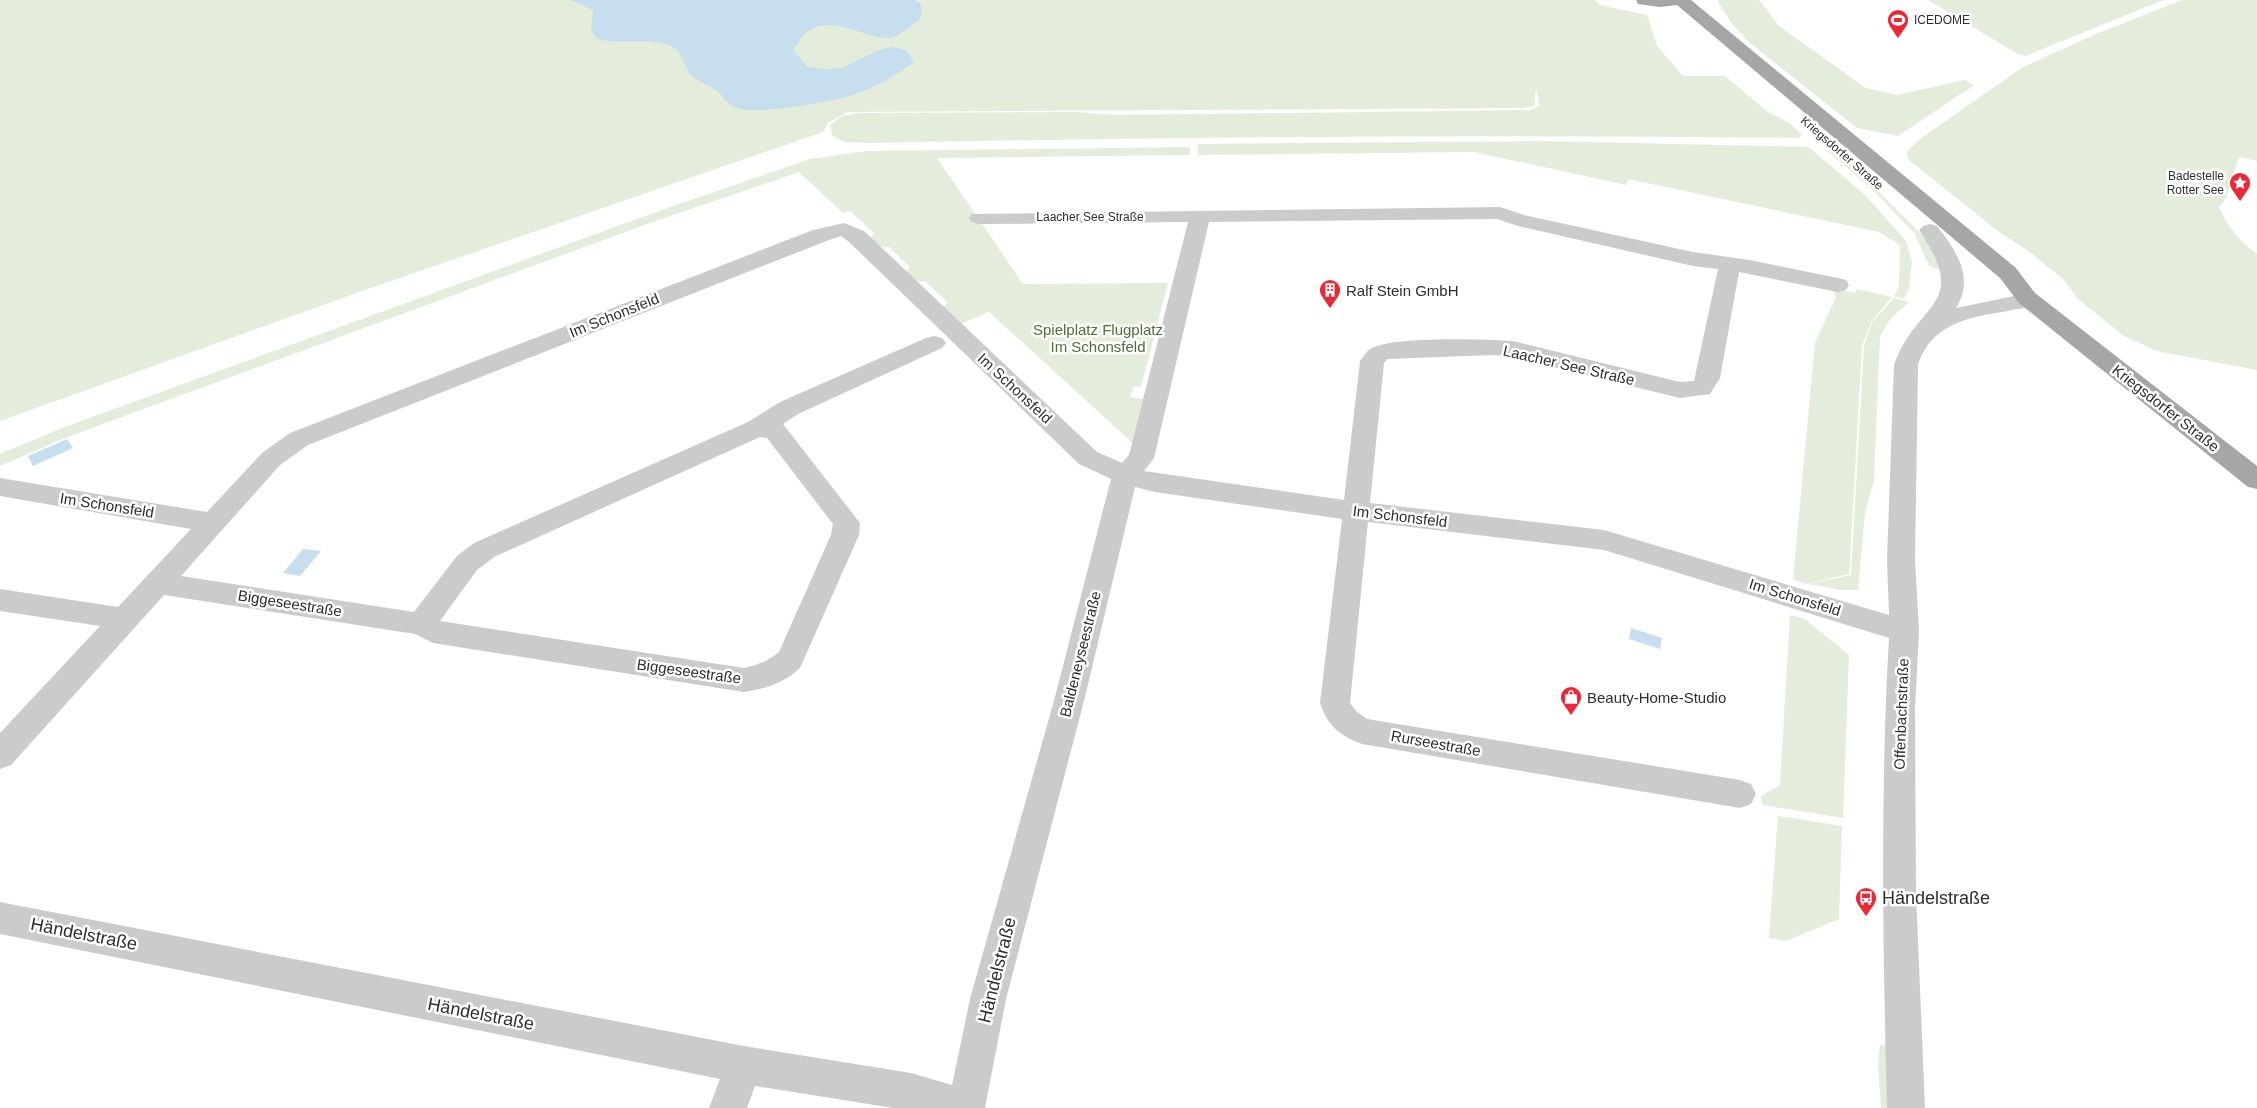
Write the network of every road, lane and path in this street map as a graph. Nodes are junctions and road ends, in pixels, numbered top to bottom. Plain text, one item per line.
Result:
1 (1680, 0) edge
2 (1652, 1) edge
3 (1200, 216) junction
4 (979, 218) dead end
5 (1930, 230) junction
6 (1730, 264) junction
7 (1838, 285) dead end
8 (2028, 299) junction
9 (1927, 328) junction
10 (934, 343) dead end
11 (757, 428) junction
12 (1126, 475) junction
13 (2257, 480) edge
14 (0, 487) edge
15 (1354, 511) junction
16 (214, 522) junction
17 (158, 584) junction
18 (0, 600) edge
19 (125, 619) junction
20 (421, 624) junction
21 (1904, 631) junction
22 (0, 755) edge
23 (1740, 794) dead end
24 (1033, 833) joint
25 (0, 918) edge
26 (744, 1065) junction
27 (728, 1108) edge
28 (964, 1108) edge
29 (1906, 1108) edge

1 - 2 main road
1 - 8 main road, Kriegsdorfer Straße
2 - 5 main road, Kriegsdorfer Straße
3 - 4 street, Laacher See Straße
3 - 6 street, Laacher See Straße
3 - 12 street
5 - 8 main road, Kriegsdorfer Straße
5 - 9 street, Offenbachstraße
6 - 7 street, Laacher See Straße
6 - 15 street, Laacher See Straße
8 - 9 street, Offenbachstraße
8 - 13 main road, Kriegsdorfer Straße
9 - 21 street, Offenbachstraße
10 - 11 street
11 - 20 street
11 - 20 street, Biggeseestraße
12 - 15 street, Im Schonsfeld
12 - 16 street, Im Schonsfeld
12 - 24 street, Baldeneyseestraße
14 - 16 street, Im Schonsfeld
15 - 21 street, Im Schonsfeld
15 - 23 street, Rurseestraße
16 - 17 street, Im Schonsfeld
17 - 19 street, Im Schonsfeld
17 - 20 street, Biggeseestraße
18 - 19 street
19 - 22 street, Im Schonsfeld
21 - 29 street, Offenbachstraße
24 - 28 street, Händelstraße
25 - 26 street, Händelstraße
26 - 27 street
26 - 28 street, Händelstraße

